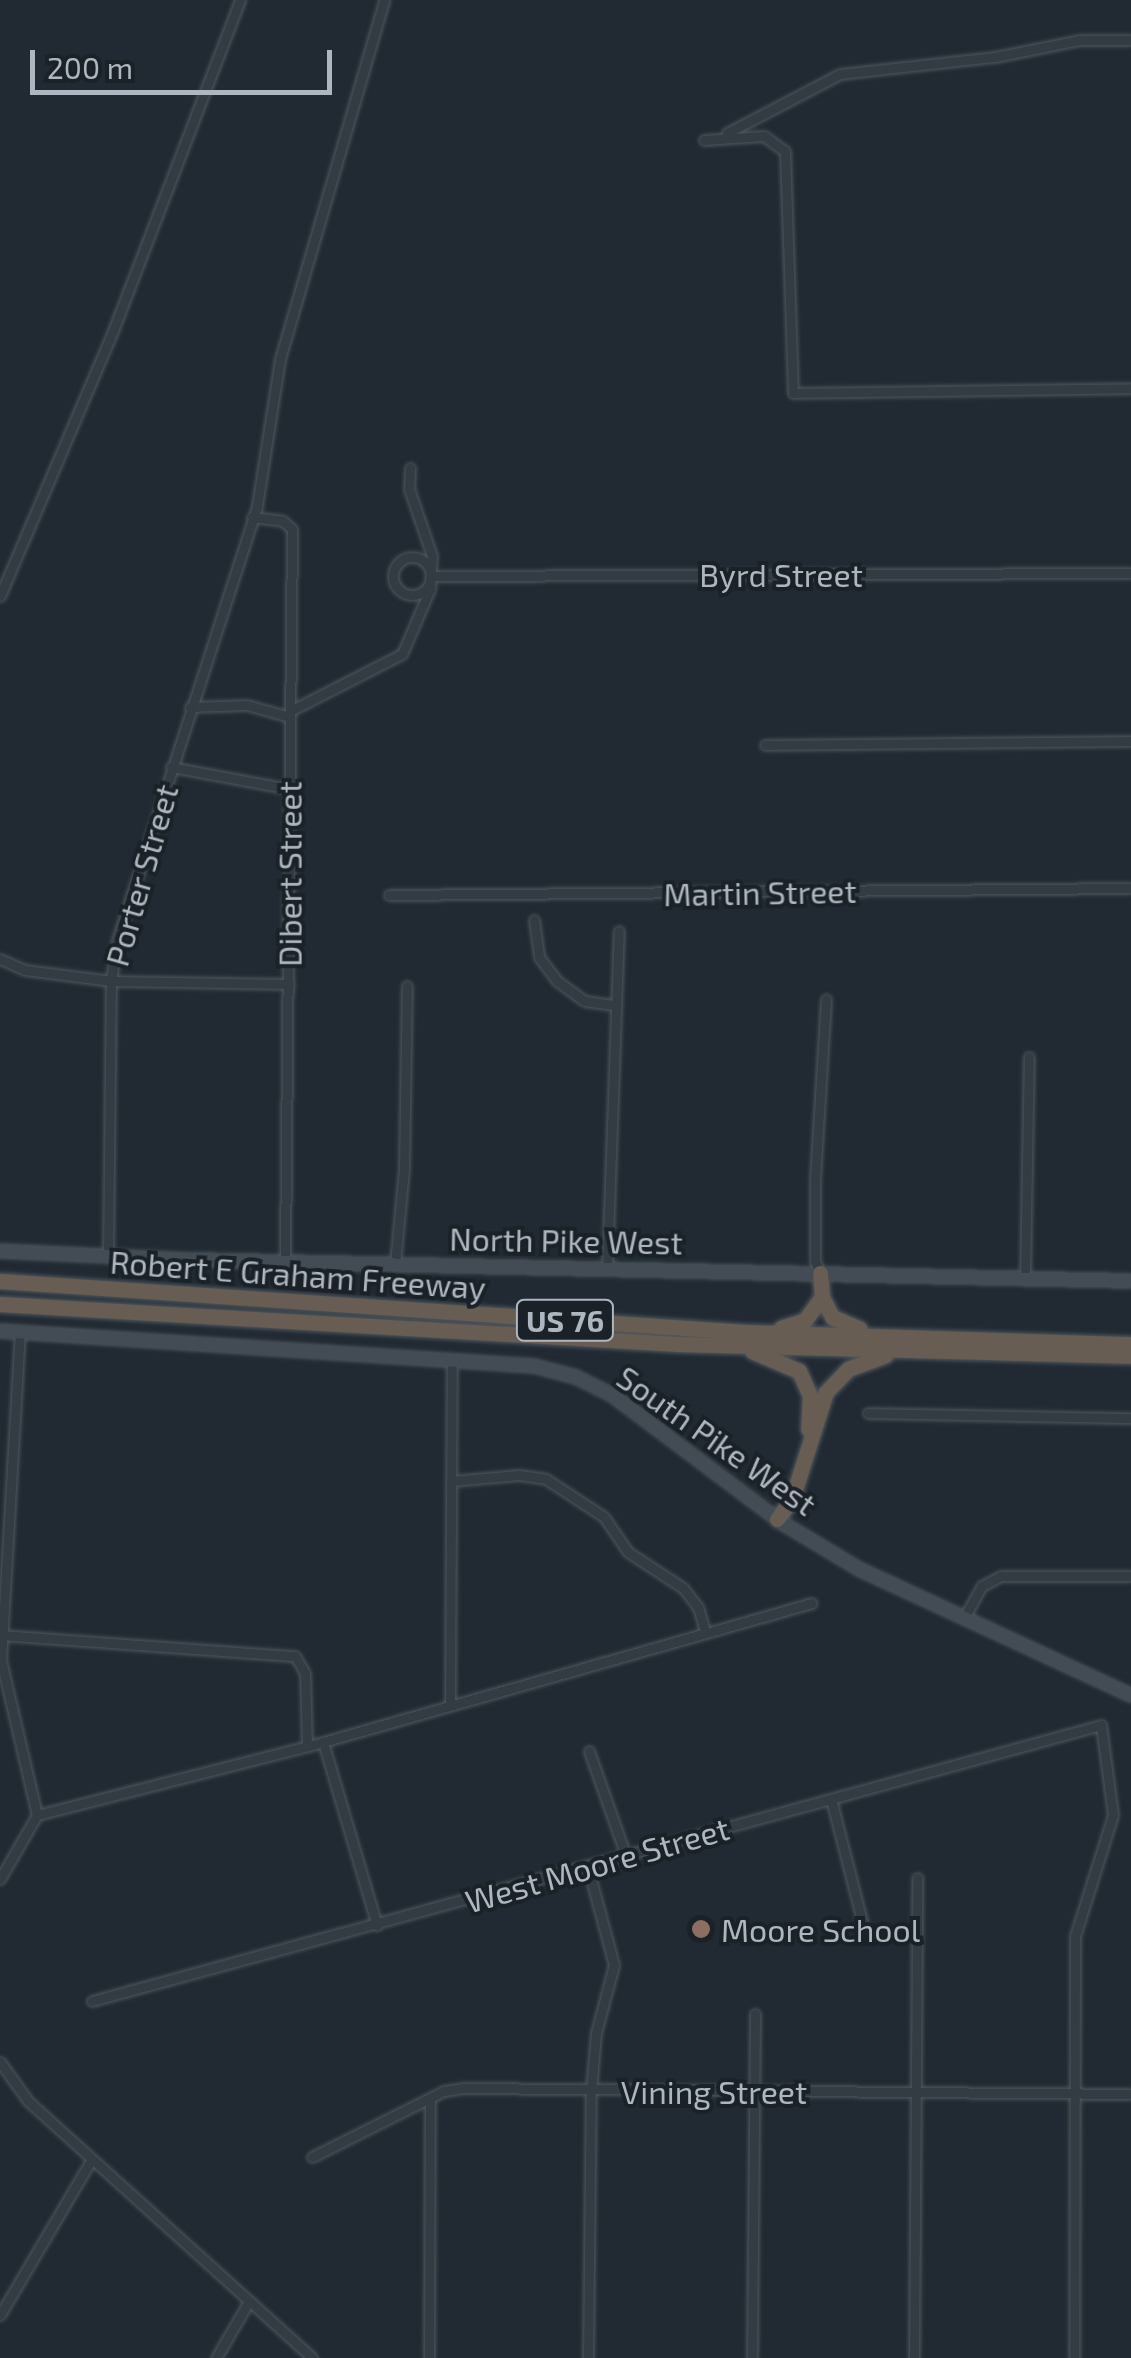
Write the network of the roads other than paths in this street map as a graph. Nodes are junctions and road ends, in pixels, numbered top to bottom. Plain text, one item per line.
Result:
1 (240, 0) edge
2 (384, 0) edge
3 (1131, 40) edge
4 (720, 136) junction
5 (704, 140) dead end
6 (1131, 388) edge
7 (410, 468) dead end
8 (255, 512) junction
9 (1131, 573) edge
10 (431, 576) junction
11 (0, 596) edge
12 (190, 707) junction
13 (290, 714) junction
14 (1131, 741) edge
15 (765, 746) dead end
16 (172, 767) junction
17 (290, 789) junction
18 (1131, 888) edge
19 (389, 895) dead end
20 (534, 920) dead end
21 (619, 931) dead end
22 (0, 959) edge
23 (111, 981) junction
24 (289, 984) junction
25 (407, 986) dead end
26 (826, 999) dead end
27 (616, 1006) junction
28 (1029, 1057) dead end
29 (0, 1251) edge
30 (108, 1257) junction
31 (285, 1262) junction
32 (396, 1264) junction
33 (607, 1269) junction
34 (820, 1274) junction
35 (1025, 1278) junction
36 (1131, 1280) edge
37 (0, 1281) edge
38 (822, 1297) junction
39 (0, 1304) edge
40 (0, 1331) edge
41 (20, 1332) junction
42 (741, 1339) junction
43 (912, 1344) junction
44 (1131, 1344) edge
45 (1131, 1356) edge
46 (452, 1364) junction
47 (868, 1413) dead end
48 (1131, 1418) edge
49 (803, 1468) junction
50 (451, 1482) junction
51 (778, 1518) junction
52 (1131, 1576) edge
53 (812, 1604) dead end
54 (964, 1618) junction
55 (705, 1632) junction
56 (0, 1635) edge
57 (1131, 1695) edge
58 (450, 1706) junction
59 (323, 1742) junction
60 (307, 1746) junction
61 (590, 1751) dead end
62 (831, 1799) junction
63 (37, 1815) junction
64 (626, 1856) junction
65 (588, 1868) junction
66 (918, 1878) dead end
67 (0, 1879) edge
68 (378, 1925) junction
69 (864, 1928) dead end
70 (92, 2001) dead end
71 (756, 2014) dead end
72 (0, 2062) edge
73 (592, 2090) junction
74 (917, 2090) junction
75 (754, 2092) junction
76 (1076, 2093) junction
77 (1131, 2094) edge
78 (430, 2100) junction
79 (312, 2156) dead end
80 (92, 2159) junction
81 (249, 2302) junction
82 (0, 2315) edge
83 (216, 2358) edge
84 (312, 2358) edge
85 (429, 2358) edge
86 (588, 2358) edge
87 (752, 2358) edge
88 (914, 2358) edge
89 (1074, 2358) edge

1 - 11 street
2 - 8 street, Porter Street
3 - 4 street
4 - 5 street
4 - 6 street
7 - 10 street
8 - 12 street, Porter Street
8 - 13 street, Dibert Street
9 - 10 street, Byrd Street
10 - 10 street, Byrd Street
10 - 13 street
12 - 13 street
12 - 16 street, Porter Street
13 - 17 street, Dibert Street
14 - 15 street
16 - 17 street
16 - 23 street, Porter Street
17 - 24 street, Dibert Street
18 - 19 street, Martin Street
20 - 27 street
21 - 27 street
22 - 23 street
23 - 24 street
23 - 30 street, Porter Street
24 - 31 street, Dibert Street
25 - 32 street
26 - 34 street
27 - 33 street
28 - 35 street
29 - 30 main road, North Pike West
30 - 31 main road, North Pike West
31 - 32 main road, North Pike West
32 - 33 main road, North Pike West
33 - 34 main road, North Pike West
34 - 35 main road, North Pike West
34 - 38 highway
35 - 36 main road, North Pike West
37 - 42 highway, Robert E Graham Freeway / US 76
38 - 42 highway
38 - 43 highway
39 - 42 highway, Robert E Graham Freeway / US 76
40 - 41 main road, South Pike West
41 - 46 main road, South Pike West
41 - 56 street
42 - 43 highway, Robert E Graham Freeway / US 76
42 - 49 highway
43 - 44 highway, Robert E Graham Freeway / US 76
43 - 45 highway, Robert E Graham Freeway / US 76
43 - 49 highway
46 - 50 street
46 - 51 main road, South Pike West
47 - 48 street
49 - 51 highway
50 - 55 street
50 - 58 street
51 - 54 main road, South Pike West
52 - 54 street
53 - 55 street
54 - 57 main road, South Pike West
55 - 58 street
56 - 60 street
56 - 63 street
58 - 59 street
59 - 60 street
59 - 68 street
60 - 63 street
61 - 64 street
62 - 64 street, West Moore Street
62 - 69 street
62 - 76 street, West Moore Street
63 - 67 street
64 - 65 street, West Moore Street
65 - 68 street, West Moore Street
65 - 73 street
66 - 74 street
68 - 70 street, West Moore Street
71 - 75 street
72 - 80 street
73 - 75 street, Vining Street
73 - 78 street, Vining Street
73 - 86 street
74 - 75 street, Vining Street
74 - 76 street, Vining Street
74 - 88 street
75 - 87 street
76 - 77 street, Vining Street
76 - 89 street
78 - 79 street, Vining Street
78 - 85 street
80 - 81 street
80 - 82 street
81 - 83 street
81 - 84 street

